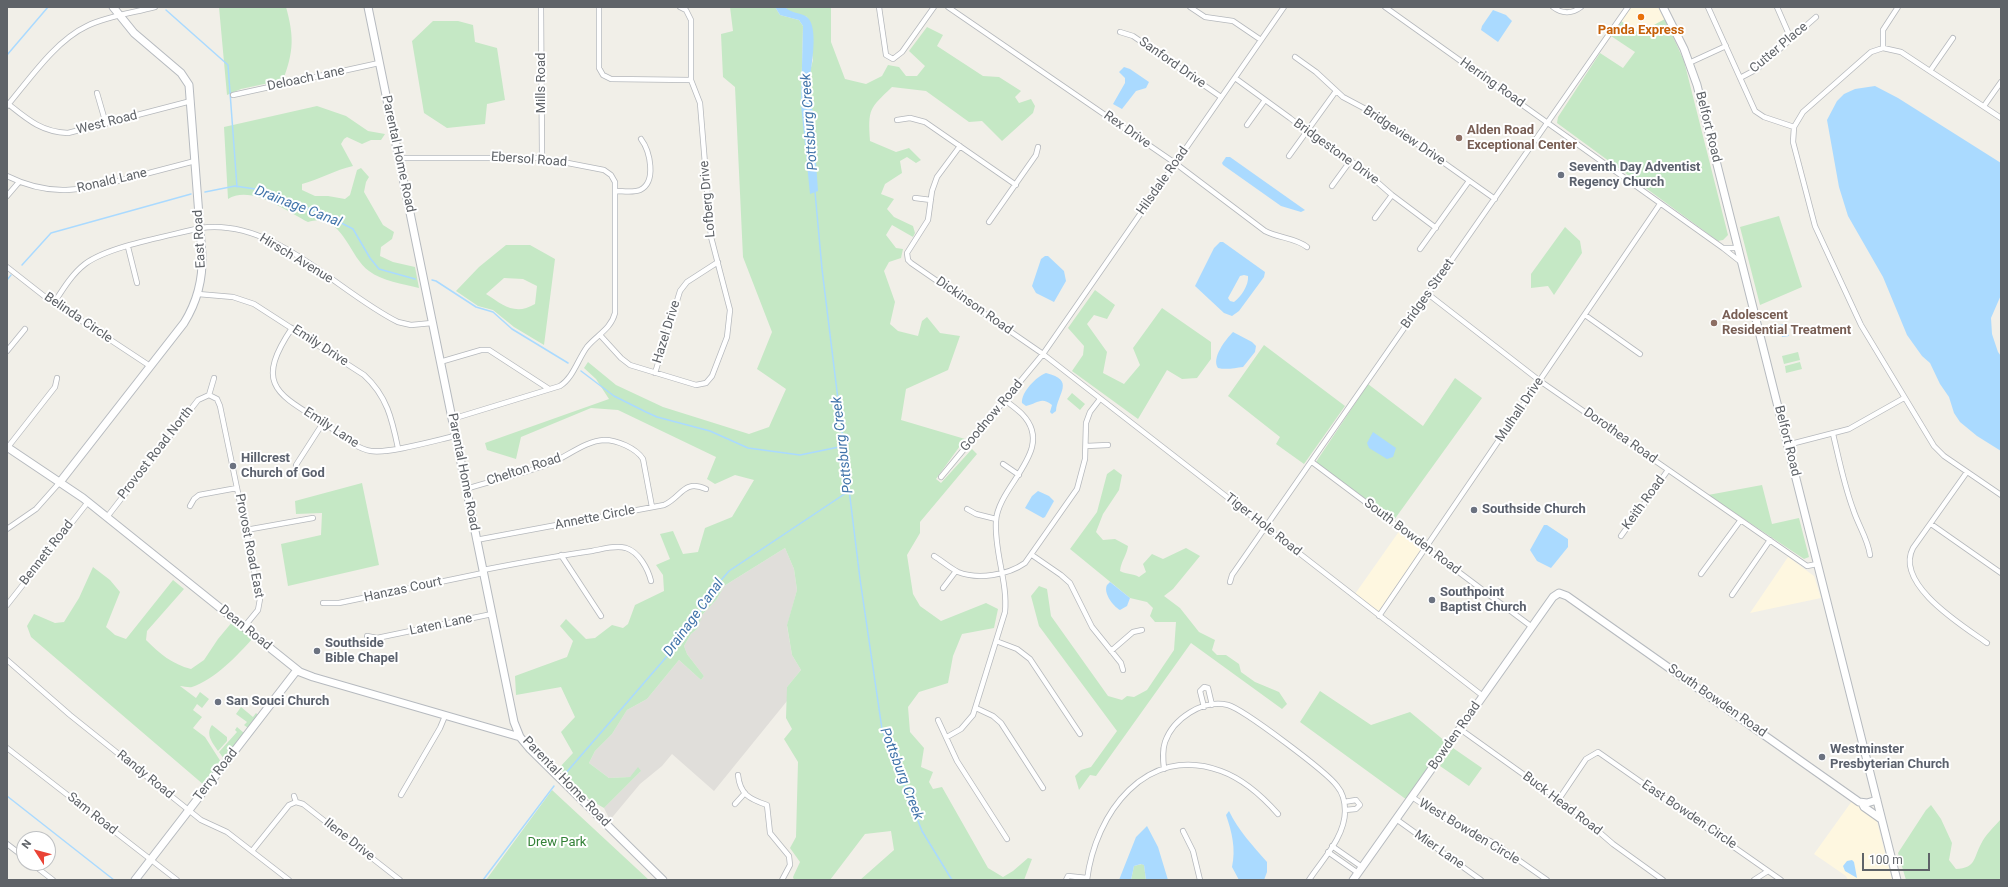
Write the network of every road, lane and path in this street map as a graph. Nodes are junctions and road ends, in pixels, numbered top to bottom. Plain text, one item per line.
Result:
1 (113, 7) edge
2 (155, 7) edge
3 (368, 7) edge
4 (541, 7) edge
5 (599, 7) edge
6 (680, 7) edge
7 (879, 7) edge
8 (934, 7) edge
9 (948, 7) edge
10 (1190, 7) edge
11 (1284, 7) edge
12 (1384, 7) edge
13 (1553, 7) edge
14 (1581, 7) edge
15 (1628, 7) edge
16 (1663, 7) edge
17 (1708, 7) edge
18 (1777, 7) edge
19 (1898, 7) edge
20 (119, 16) junction
21 (1816, 17) dead end
22 (1120, 32) dead end
23 (1953, 38) dead end
24 (1261, 40) junction
25 (1791, 40) junction
26 (1726, 46) junction
27 (1883, 48) junction
28 (1295, 57) dead end
29 (1689, 62) junction
30 (379, 63) junction
31 (1930, 71) junction
32 (1235, 78) junction
33 (1740, 78) junction
34 (691, 80) junction
35 (2001, 82) edge
36 (1336, 91) junction
37 (97, 93) dead end
38 (234, 95) dead end
39 (1221, 97) junction
40 (1265, 100) junction
41 (191, 101) junction
42 (8, 104) edge
43 (1984, 106) junction
44 (2001, 118) edge
45 (897, 120) dead end
46 (1548, 123) junction
47 (106, 124) junction
48 (1247, 125) dead end
49 (1794, 127) junction
50 (1307, 132) junction
51 (641, 139) dead end
52 (960, 146) junction
53 (1038, 147) dead end
54 (1289, 156) dead end
55 (398, 158) junction
56 (542, 158) junction
57 (1352, 160) junction
58 (195, 161) junction
59 (1175, 164) junction
60 (7, 176) edge
61 (1469, 181) junction
62 (19, 182) junction
63 (1016, 185) junction
64 (1332, 186) dead end
65 (615, 191) junction
66 (1392, 195) junction
67 (7, 196) edge
68 (915, 198) dead end
69 (1495, 199) junction
70 (931, 200) junction
71 (1660, 204) junction
72 (1375, 218) dead end
73 (989, 222) dead end
74 (200, 228) junction
75 (1436, 228) junction
76 (128, 247) junction
77 (1307, 247) dead end
78 (1723, 248) junction
79 (1739, 248) junction
80 (1420, 250) dead end
81 (718, 262) junction
82 (1742, 263) junction
83 (7, 267) edge
84 (137, 283) dead end
85 (198, 294) junction
86 (1428, 294) junction
87 (54, 302) junction
88 (1585, 315) junction
89 (432, 323) junction
90 (292, 328) junction
91 (25, 329) dead end
92 (600, 335) junction
93 (7, 351) edge
94 (1043, 354) junction
95 (1640, 354) dead end
96 (440, 362) junction
97 (150, 366) junction
98 (655, 373) junction
99 (57, 378) dead end
100 (214, 378) dead end
101 (1540, 381) junction
102 (549, 389) junction
103 (209, 395) junction
104 (1904, 398) junction
105 (1100, 399) junction
106 (1005, 400) junction
107 (452, 419) junction
108 (324, 423) junction
109 (1833, 434) junction
110 (455, 436) junction
111 (1108, 445) dead end
112 (1787, 445) junction
113 (1086, 446) junction
114 (8, 447) edge
115 (398, 448) junction
116 (1312, 462) junction
117 (1003, 464) dead end
118 (296, 465) dead end
119 (1668, 470) junction
120 (1967, 472) junction
121 (1019, 475) junction
122 (941, 477) dead end
123 (60, 482) junction
124 (237, 488) junction
125 (466, 489) junction
126 (706, 489) dead end
127 (2001, 495) edge
128 (88, 502) junction
129 (190, 506) dead end
130 (652, 507) junction
131 (967, 509) dead end
132 (107, 516) junction
133 (312, 518) dead end
134 (996, 519) junction
135 (1740, 521) junction
136 (1931, 524) junction
137 (1266, 528) junction
138 (7, 529) edge
139 (246, 530) junction
140 (1621, 536) dead end
141 (476, 540) junction
142 (1770, 540) junction
143 (1426, 547) junction
144 (1032, 554) junction
145 (1870, 555) dead end
146 (561, 556) junction
147 (934, 556) dead end
148 (1818, 564) junction
149 (956, 571) junction
150 (483, 572) junction
151 (1002, 572) junction
152 (2001, 573) edge
153 (1701, 574) dead end
154 (651, 581) dead end
155 (1230, 582) dead end
156 (943, 588) dead end
157 (1559, 593) joint
158 (1732, 595) dead end
159 (323, 603) dead end
160 (7, 605) edge
161 (492, 614) junction
162 (602, 616) dead end
163 (1379, 616) junction
164 (244, 627) junction
165 (1532, 627) junction
166 (1142, 630) dead end
167 (367, 636) dead end
168 (996, 641) junction
169 (1987, 643) dead end
170 (1111, 650) junction
171 (7, 660) edge
172 (297, 670) junction
173 (1123, 670) dead end
174 (1483, 696) junction
175 (1212, 705) junction
176 (1204, 706) junction
177 (976, 708) junction
178 (445, 716) junction
179 (938, 720) dead end
180 (1460, 729) junction
181 (1080, 734) dead end
182 (520, 737) junction
183 (947, 738) junction
184 (7, 748) edge
185 (1164, 769) junction
186 (738, 775) dead end
187 (1043, 788) dead end
188 (745, 793) junction
189 (401, 795) dead end
190 (294, 796) dead end
191 (1412, 797) junction
192 (1559, 799) junction
193 (1876, 800) junction
194 (296, 802) junction
195 (1344, 802) junction
196 (1862, 802) junction
197 (735, 804) dead end
198 (189, 810) junction
199 (1345, 810) junction
200 (1278, 814) dead end
201 (1396, 819) junction
202 (1881, 819) junction
203 (1183, 831) dead end
204 (1007, 839) dead end
205 (7, 844) edge
206 (1332, 846) junction
207 (16, 851) edge
208 (252, 851) junction
209 (1328, 852) junction
210 (151, 859) junction
211 (1360, 870) junction
212 (41, 871) edge
213 (1768, 871) junction
214 (1087, 879) edge
215 (53, 880) edge
216 (135, 880) edge
217 (177, 880) edge
218 (289, 880) edge
219 (400, 880) edge
220 (664, 880) edge
221 (782, 880) edge
222 (1066, 880) edge
223 (1200, 880) edge
224 (1309, 880) edge
225 (1353, 880) edge
226 (1481, 880) edge
227 (1546, 880) edge
228 (1663, 880) edge
229 (1754, 880) edge
230 (1781, 880) edge
231 (1897, 880) edge

1 - 20 street, East Road
2 - 20 street
3 - 30 street, Parental Home Road
4 - 56 street, Mills Road
5 - 34 street
6 - 34 street, Lofberg Drive
7 - 8 street
9 - 59 street, Rex Drive
10 - 24 street
11 - 24 street, Hilsdale Road
12 - 46 street, Herring Road
13 - 14 street
15 - 46 street, Bridges Street
16 - 29 street, Belfort Road
17 - 26 street
18 - 25 street
19 - 27 street
20 - 41 street, East Road
20 - 42 street
21 - 25 street, Cutter Place
22 - 39 street, Sanford Drive
23 - 31 street
24 - 32 street, Hilsdale Road
25 - 33 street, Cutter Place
26 - 29 street
26 - 33 street
27 - 31 street
27 - 49 street
28 - 36 street, Bridgeview Drive
29 - 79 street, Belfort Road
30 - 38 street, Deloach Lane
30 - 55 street, Parental Home Road
31 - 43 street
32 - 39 street, Hilsdale Road
32 - 40 street, Bridgestone Drive
33 - 49 street
34 - 81 street, Lofberg Drive
35 - 43 street
36 - 50 street
36 - 61 street, Bridgeview Drive
37 - 47 street
39 - 59 street, Hilsdale Road
40 - 48 street
40 - 50 street, Bridgestone Drive
41 - 47 street, West Road
41 - 58 street, East Road
42 - 47 street, West Road
43 - 44 street
45 - 52 street
46 - 69 street, Bridges Street
46 - 71 street, Herring Road
49 - 104 street
50 - 54 street
50 - 57 street, Bridgestone Drive
51 - 65 street
52 - 63 street
52 - 70 street
53 - 63 street
55 - 56 street, Ebersol Road
55 - 89 street, Parental Home Road
56 - 65 street, Ebersol Road
57 - 64 street
57 - 66 street, Bridgestone Drive
58 - 62 street, Ronald Lane
58 - 74 street, East Road
59 - 77 street, Rex Drive
59 - 94 street, Hilsdale Road
60 - 62 street, Ronald Lane
61 - 69 street, Bridgeview Drive
61 - 75 street
62 - 67 street
63 - 73 street
65 - 92 street, Ebersol Road
66 - 72 street
66 - 75 street, Bridgestone Drive
68 - 70 street
69 - 86 street, Bridges Street
70 - 94 street, Dickinson Road
71 - 78 street, Herring Road
71 - 88 street, Mulhall Drive
74 - 76 street, Hirsch Avenue
74 - 85 street, East Road
74 - 89 street, Hirsch Avenue
75 - 80 street
76 - 84 street
76 - 87 street, Hirsch Avenue
78 - 79 street
78 - 82 street, Herring Road
79 - 82 street, Belfort Road
81 - 98 street, Hazel Drive
81 - 98 street, Lofberg Drive
82 - 112 street, Belfort Road
83 - 87 street, Belinda Circle
85 - 90 street, Emily Drive
85 - 97 street, East Road
86 - 101 street, Dorothea Road
86 - 116 street, Bridges Street
87 - 97 street, Belinda Circle
88 - 95 street
88 - 101 street, Mulhall Drive
89 - 96 street, Parental Home Road
90 - 108 street, Emily Lane
90 - 115 street, Emily Drive
91 - 93 street
92 - 98 street
92 - 102 street
94 - 105 street, Tiger Hole Road
94 - 106 street, Goodnow Road
96 - 102 street
96 - 107 street, Parental Home Road
97 - 123 street, East Road
99 - 114 street
100 - 103 street
101 - 119 street, Dorothea Road
101 - 143 street, Mulhall Drive
102 - 107 street
103 - 124 street, Provost Road East
103 - 132 street, Provost Road North
104 - 109 street
104 - 120 street
105 - 113 street
105 - 137 street, Tiger Hole Road
106 - 121 street
106 - 122 street, Goodnow Road
107 - 110 street, Parental Home Road
108 - 115 street, Emily Lane
108 - 118 street
109 - 112 street
109 - 145 street
110 - 115 street, Emily Lane
110 - 125 street, Parental Home Road
111 - 113 street
112 - 148 street, Belfort Road
113 - 144 street
114 - 123 street, Dean Road
116 - 137 street, Bridges Street
116 - 143 street, South Bowden Road
117 - 121 street
119 - 135 street, Dorothea Road
119 - 140 street, Keith Road
120 - 127 street
120 - 136 street
121 - 134 street
123 - 128 street, Dean Road
123 - 138 street
124 - 129 street
124 - 139 street, Provost Road East
125 - 130 street, Chelton Road
125 - 141 street, Parental Home Road
126 - 130 street, Annette Circle
128 - 132 street, Dean Road
128 - 160 street, Bennett Road
130 - 141 street, Annette Circle
131 - 134 street
132 - 164 street, Dean Road
133 - 139 street
134 - 151 street
135 - 142 street, Dorothea Road
135 - 153 street
136 - 152 street
136 - 169 street
137 - 155 street, Bridges Street
137 - 163 street, Tiger Hole Road
139 - 164 street, Provost Road East
141 - 150 street, Parental Home Road
142 - 148 street, Dorothea Road
142 - 158 street
143 - 163 street, Mulhall Drive
143 - 165 street, South Bowden Road
144 - 151 street
144 - 170 street
146 - 150 street, Hanzas Court
146 - 154 street, Hanzas Court
146 - 162 street
147 - 149 street
148 - 193 street, Belfort Road
149 - 151 street
149 - 156 street
150 - 159 street, Hanzas Court
150 - 161 street, Parental Home Road
151 - 168 street
157 - 165 street, Bowden Road
157 - 196 street, South Bowden Road
161 - 167 street, Laten Lane
161 - 182 street, Parental Home Road
163 - 174 street, Tiger Hole Road
164 - 172 street, Dean Road
165 - 174 street, Bowden Road
166 - 170 street
168 - 177 street
168 - 181 street
170 - 173 street
171 - 198 street, Randy Road
172 - 178 street, Dean Road
172 - 198 street, Terry Road
174 - 180 street, Bowden Road
175 - 176 street
175 - 176 street
175 - 195 street
176 - 185 street
177 - 183 street
177 - 187 street
178 - 182 street, Dean Road
178 - 189 street
179 - 183 street
180 - 191 street, Bowden Road
180 - 192 street, Buck Head Road
182 - 220 street, Parental Home Road
183 - 204 street
184 - 210 street, Sam Road
185 - 200 street
185 - 214 street
186 - 188 street
188 - 197 street
188 - 221 street
190 - 194 street
191 - 201 street, Bowden Road
191 - 227 street, West Bowden Circle
192 - 213 street, East Bowden Circle
192 - 228 street, Buck Head Road
193 - 196 street
193 - 202 street, Belfort Road
194 - 208 street
194 - 219 street, Ilene Drive
195 - 199 street
195 - 199 street
196 - 202 street, South Bowden Road
198 - 208 street, Randy Road
198 - 210 street, Terry Road
199 - 206 street
201 - 211 street, Bowden Road
201 - 226 street, Mier Lane
202 - 231 street, Belfort Road
203 - 223 street
205 - 207 street
206 - 209 street
206 - 211 street
208 - 218 street, Randy Road
209 - 211 street
209 - 224 street
210 - 216 street, Terry Road
210 - 217 street, Sam Road
211 - 225 street, Bowden Road
212 - 215 street
213 - 229 street
213 - 230 street, East Bowden Circle
214 - 222 street

